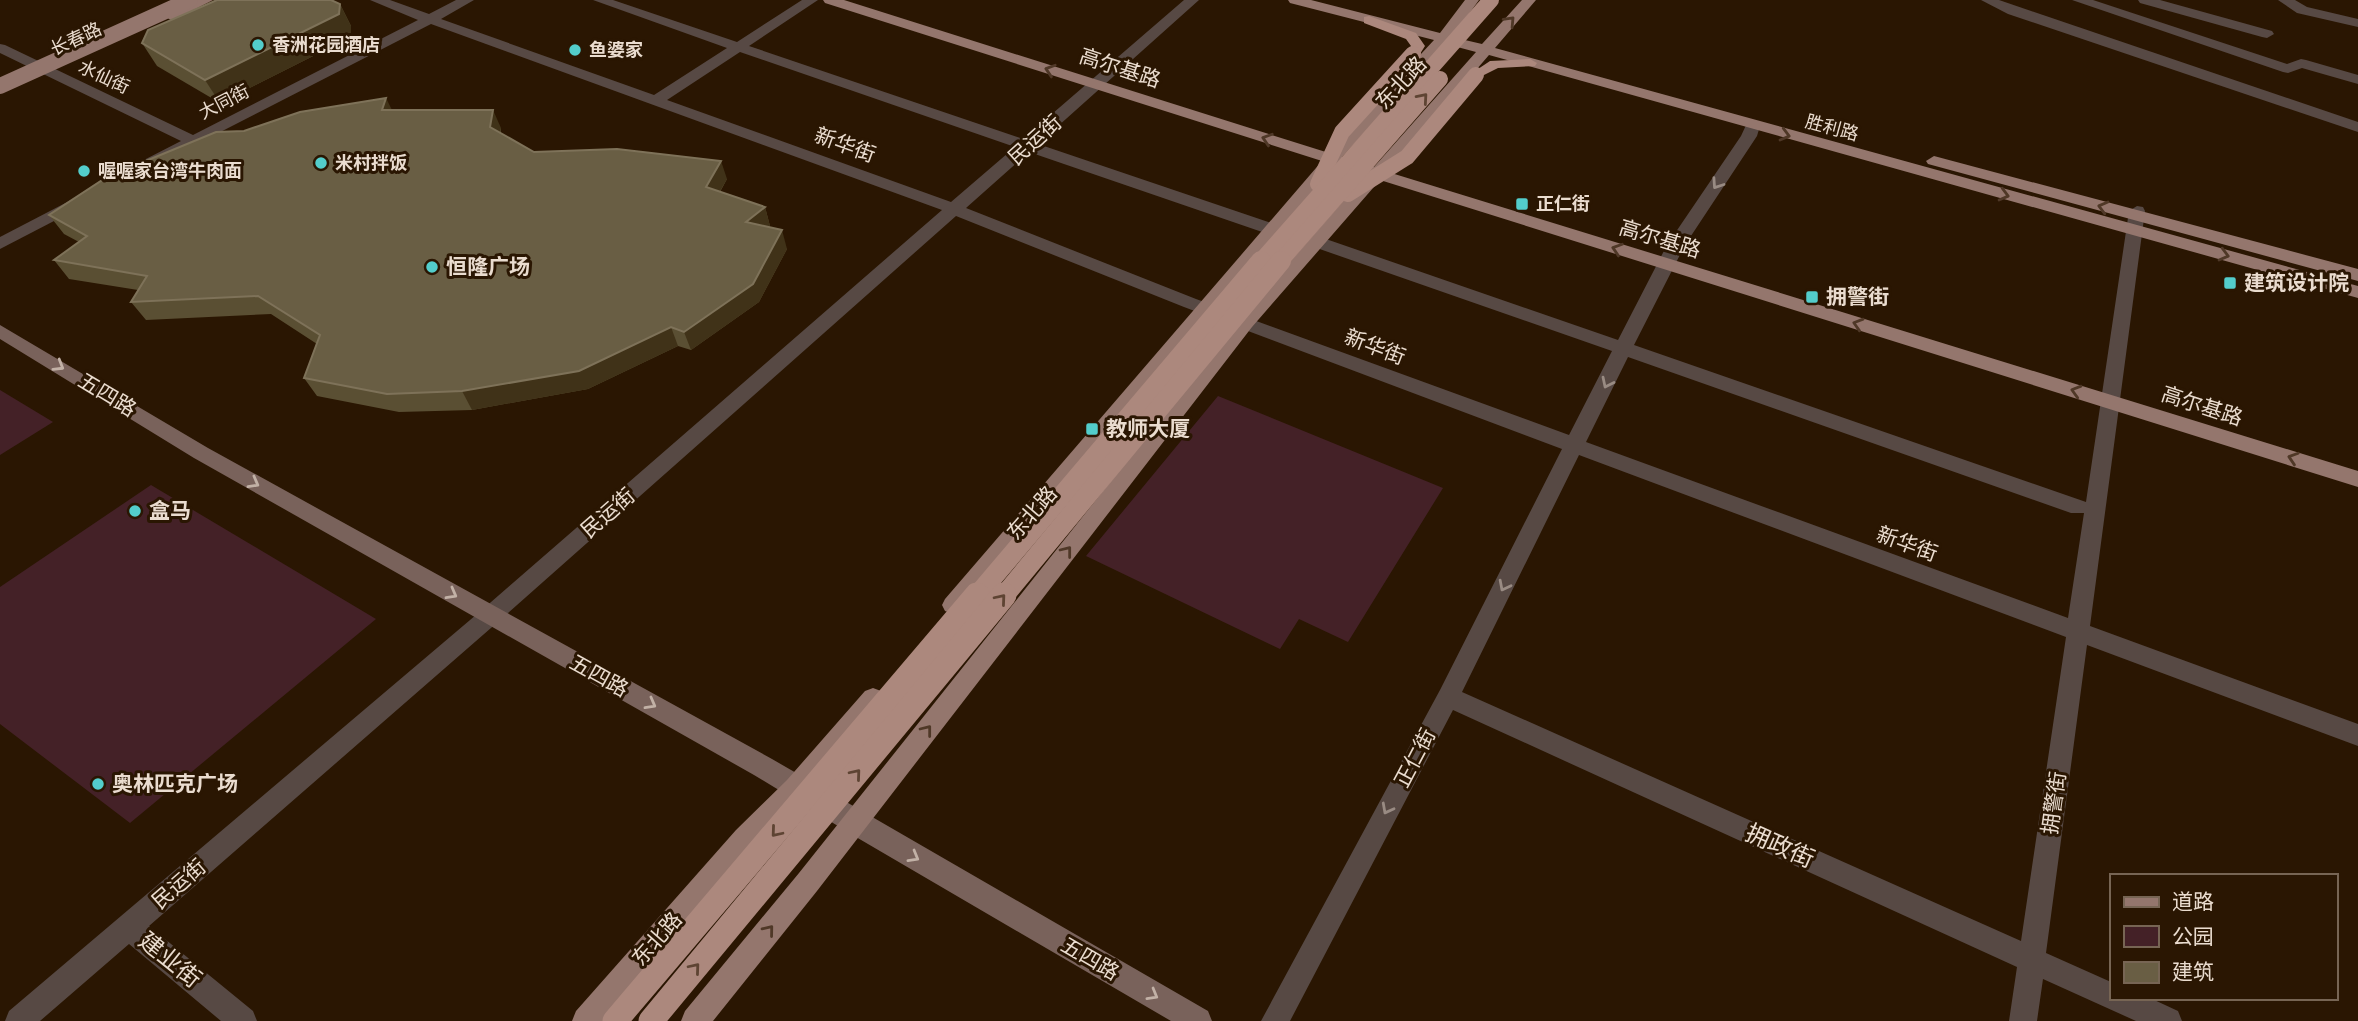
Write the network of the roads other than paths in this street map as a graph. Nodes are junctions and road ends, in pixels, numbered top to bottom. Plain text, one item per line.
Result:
1 (173, 0) edge
2 (190, 0) edge
3 (206, 0) edge
4 (377, 0) edge
5 (467, 0) edge
6 (600, 0) edge
7 (811, 0) edge
8 (830, 0) edge
9 (1192, 0) edge
10 (1295, 0) edge
11 (1337, 0) edge
12 (1472, 0) edge
13 (1491, 0) edge
14 (1507, 0) edge
15 (1530, 0) edge
16 (1988, 0) edge
17 (2080, 0) edge
18 (2146, 0) edge
19 (2285, 0) edge
20 (430, 19) junction
21 (1369, 20) junction
22 (2358, 23) edge
23 (2267, 34) dead end
24 (1445, 35) junction
25 (1487, 45) junction
26 (738, 47) junction
27 (0, 48) edge
28 (1530, 63) junction
29 (32, 64) junction
30 (49, 72) junction
31 (0, 78) edge
32 (2358, 80) edge
33 (1097, 85) junction
34 (0, 86) edge
35 (0, 94) edge
36 (655, 101) junction
37 (1752, 126) junction
38 (2358, 127) edge
39 (192, 140) junction
40 (1028, 146) junction
41 (1332, 159) junction
42 (132, 172) edge
43 (1377, 173) junction
44 (84, 198) edge
45 (1317, 206) junction
46 (956, 210) junction
47 (2136, 219) junction
48 (1274, 230) junction
49 (1317, 242) junction
50 (0, 244) edge
51 (1666, 265) junction
52 (2358, 275) edge
53 (2358, 292) edge
54 (1207, 309) junction
55 (1246, 323) junction
56 (0, 331) edge
57 (1624, 348) junction
58 (2110, 401) junction
59 (1576, 446) junction
60 (2358, 479) edge
61 (2078, 507) dead end
62 (491, 615) junction
63 (2078, 632) junction
64 (1448, 696) junction
65 (2358, 735) edge
66 (796, 788) junction
67 (855, 822) junction
68 (128, 927) junction
69 (2032, 960) junction
70 (2110, 996) edge
71 (2121, 1000) edge
72 (19, 1021) edge
73 (243, 1021) edge
74 (586, 1021) edge
75 (615, 1021) edge
76 (651, 1021) edge
77 (695, 1021) edge
78 (1198, 1021) edge
79 (1275, 1021) edge
80 (2024, 1021) edge
81 (2168, 1021) edge

1 - 29 main road, 长春路
2 - 34 main road, bridge
3 - 30 main road, 长春路
4 - 20 street, 新华街
5 - 20 street, 大同街
6 - 26 street
7 - 26 street
33 -> 8 main road, 高尔基路
9 - 33 street, 民运街
10 - 21 main road, 胜利路
11 - 24 main road, 胜利路
12 - 24 main road, 东北路
13 - 45 highway, 东北路, bridge
45 -> 14 highway, 东北路, bridge
25 -> 15 main road, 东北路
16 - 38 street
17 - 32 street
18 - 23 street
19 - 22 street
20 - 36 street, 新华街
20 - 39 street, 大同街
21 - 24 main road, 胜利路
21 - 45 highway, bridge
24 - 25 main road, 胜利路
24 - 41 main road, 东北路
25 - 28 main road, 胜利路
25 - 43 main road, 东北路
47 -> 25 main road, 胜利路
26 - 36 street
26 - 40 street
27 - 29 street, 水仙街
28 - 37 main road, 胜利路
28 - 45 highway, bridge
29 - 30 street, 水仙街
29 - 31 main road, 长春路
30 - 35 main road, 长春路
30 - 39 street, 水仙街
33 - 40 street, 民运街
41 -> 33 main road, 高尔基路
36 - 46 street, 新华街
37 -> 47 main road, 胜利路
37 -> 51 street, 正仁街
39 - 42 street, 大同街
40 - 46 street, 民运街
40 - 48 street
41 - 43 main road, 高尔基路
41 - 48 main road, 东北路
43 - 49 main road, 东北路
51 -> 43 main road, 高尔基路
44 - 50 street
45 -> 75 highway, 东北路, bridge
76 -> 45 highway, 东北路, bridge
46 - 54 street, 新华街
46 - 62 street, 民运街
47 - 52 main road, 胜利路
47 -> 53 main road, 胜利路
47 - 58 street, 拥警街
48 - 54 main road, 东北路
49 - 55 main road, 东北路
49 - 57 street
51 - 57 street, 正仁街
58 -> 51 main road, 高尔基路
54 - 55 street, 新华街
54 - 66 main road, 东北路
55 - 59 street, 新华街
67 -> 55 main road, 东北路
56 -> 62 main road, 五四路
57 -> 59 street, 正仁街
57 - 61 street
60 -> 58 main road, 高尔基路
58 - 63 street, 拥警街
59 - 63 street, 新华街
59 -> 64 street, 正仁街
62 -> 66 main road, 五四路
62 - 68 street, 民运街
63 - 65 street, 新华街
63 - 69 street, 拥警街
64 - 69 street, 拥政街
64 -> 79 street, 正仁街
66 - 67 main road, 五四路
66 - 74 main road, 东北路
77 -> 67 main road, 东北路
67 -> 78 main road, 五四路
68 - 72 street, 民运街
68 - 73 street, 建业街
69 - 70 street, 拥政街
69 - 80 street, 拥警街
71 - 81 street

